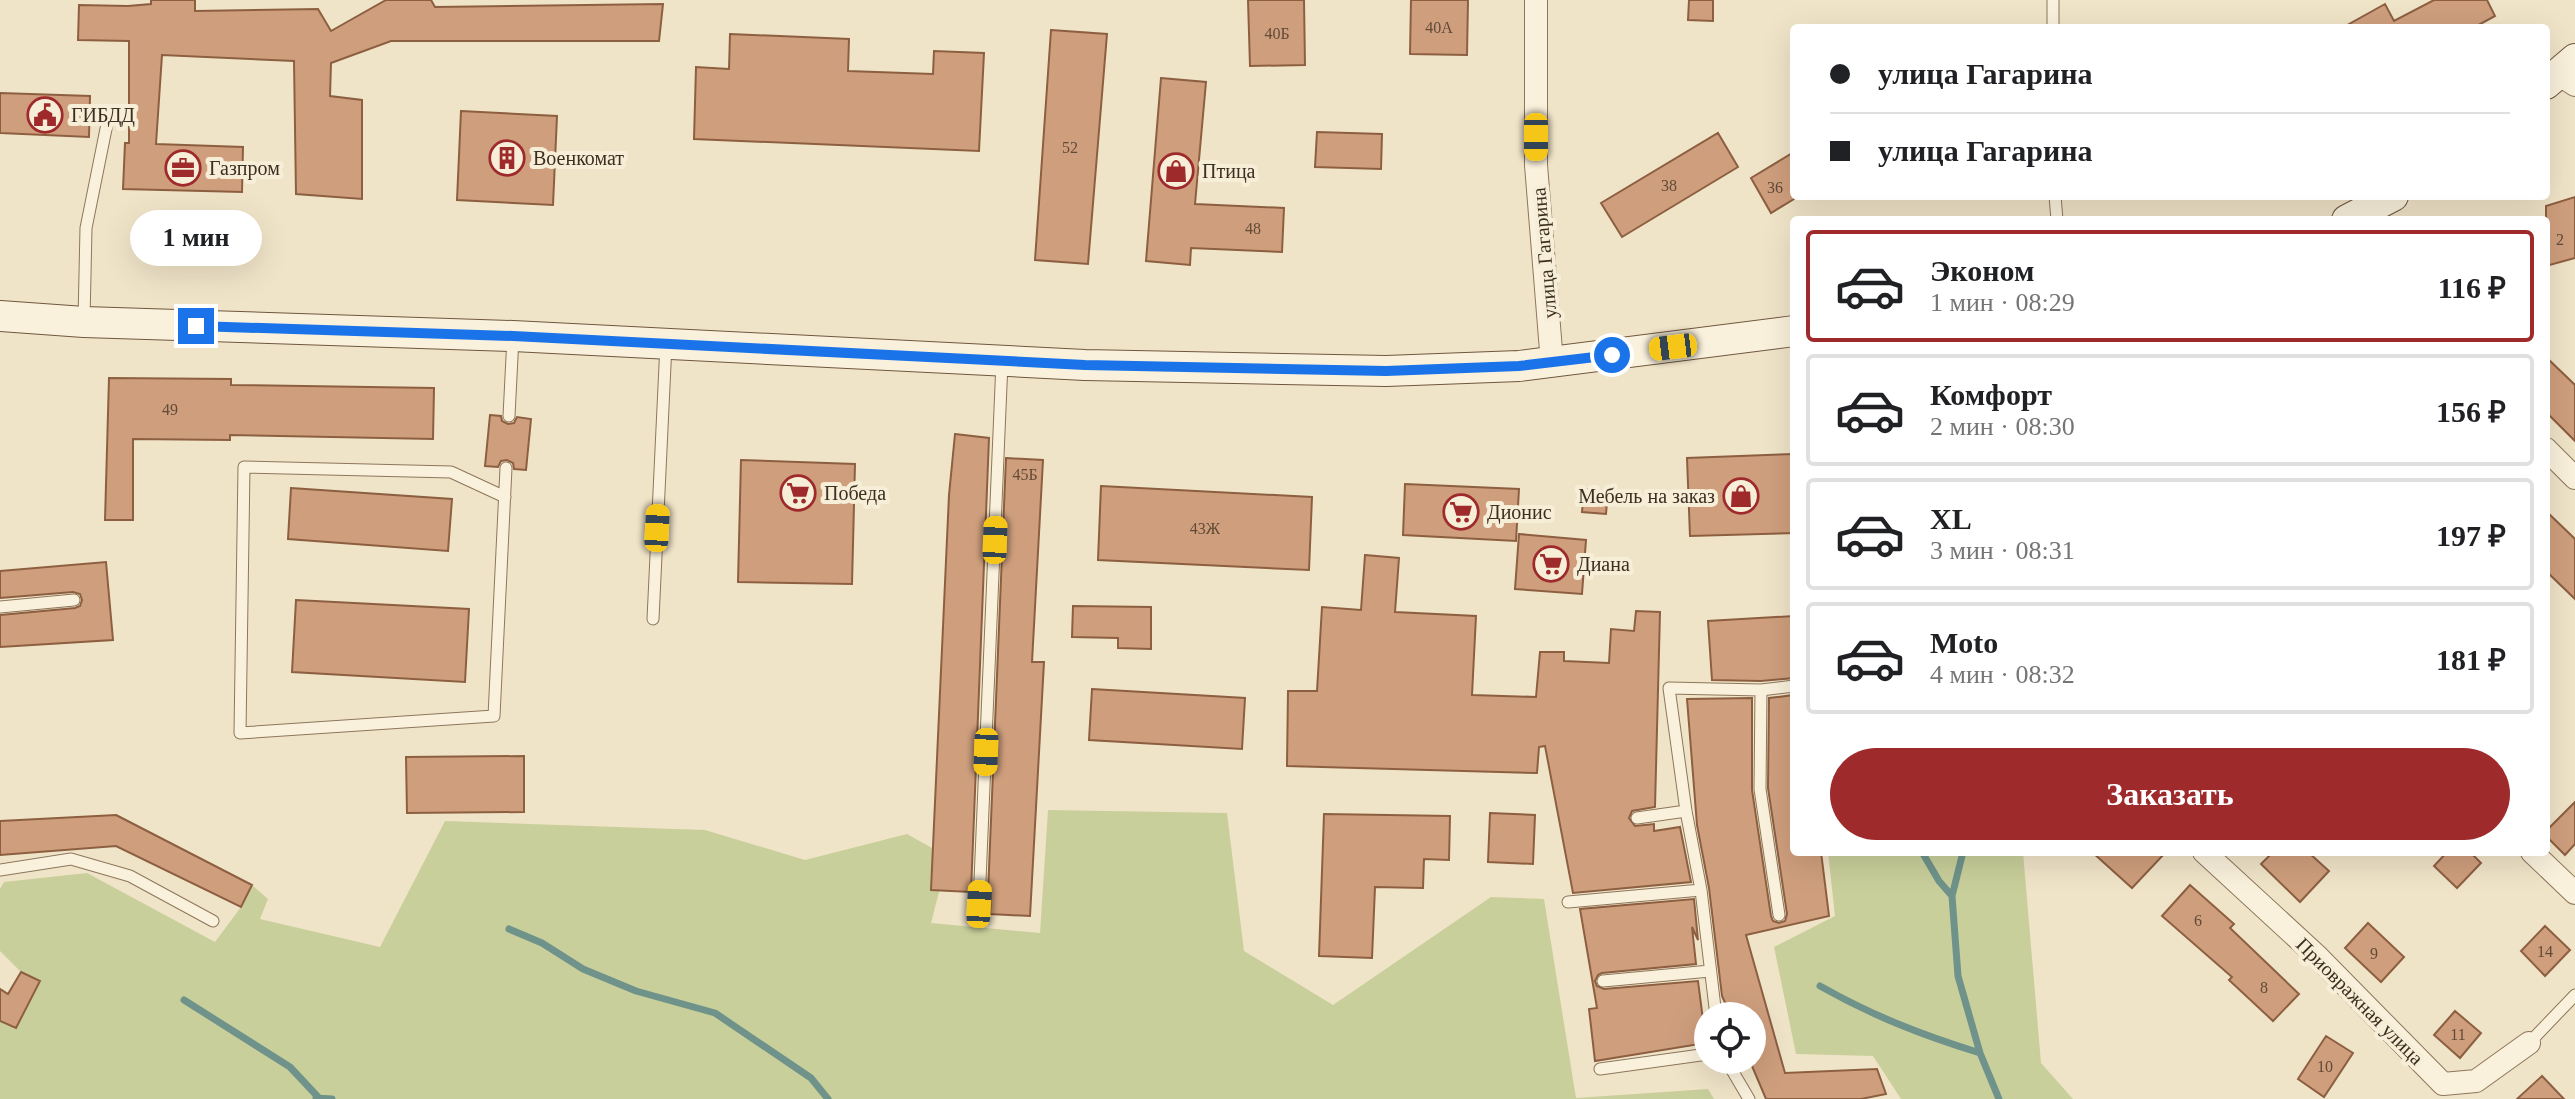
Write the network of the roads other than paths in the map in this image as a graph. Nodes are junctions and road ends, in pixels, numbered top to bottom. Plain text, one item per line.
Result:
1 (1536, 0) edge
2 (2053, 0) edge
3 (2053, 24) edge
4 (108, 119) dead end
5 (2386, 200) edge
6 (2360, 216) edge
7 (0, 316) edge
8 (84, 322) junction
9 (1790, 332) edge
10 (513, 336) junction
11 (666, 344) junction
12 (1002, 361) junction
13 (1552, 363) junction
14 (509, 416) dead end
15 (2550, 453) edge
16 (506, 468) dead end
17 (2575, 478) edge
18 (505, 497) junction
19 (74, 600) dead end
20 (0, 607) edge
21 (653, 619) dead end
22 (1790, 686) edge
23 (1761, 690) junction
24 (1686, 811) junction
25 (1637, 818) dead end
26 (2208, 856) edge
27 (2536, 856) edge
28 (0, 870) edge
29 (1701, 890) junction
30 (2575, 893) edge
31 (1568, 902) dead end
32 (979, 904) dead end
33 (1779, 915) dead end
34 (213, 921) dead end
35 (1710, 971) junction
36 (1603, 981) dead end
37 (2575, 995) edge
38 (1714, 1002) edge
39 (2529, 1043) joint
40 (1694, 1056) edge
41 (1600, 1069) dead end
42 (1734, 1074) edge
43 (1749, 1099) edge

1 - 13 street, улица Гагарина
2 - 3 lane
4 - 8 lane
5 - 6 street
7 - 8 street
8 - 10 street
9 - 13 street
10 - 11 street
10 - 14 lane
11 - 12 street
11 - 21 lane
12 - 13 street
12 - 32 lane
15 - 17 street
16 - 18 lane
18 - 18 lane
19 - 20 lane
22 - 23 lane
23 - 24 lane
23 - 33 lane
24 - 25 lane
24 - 29 lane
26 - 39 street, Приовражная улица
27 - 30 street
28 - 34 lane
29 - 31 lane
29 - 35 lane
35 - 36 lane
35 - 38 lane
37 - 39 lane
40 - 41 lane
42 - 43 lane

